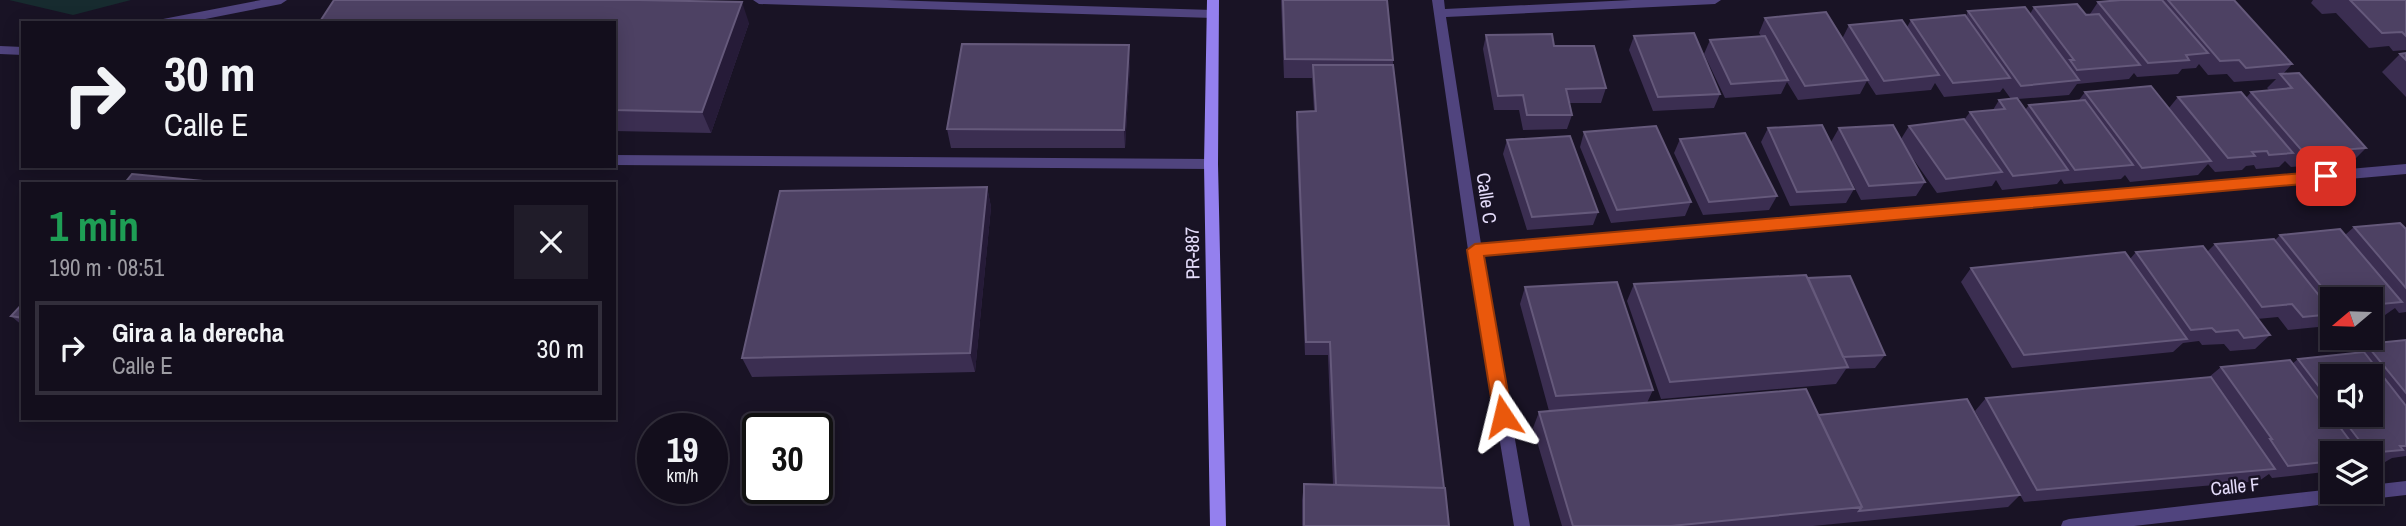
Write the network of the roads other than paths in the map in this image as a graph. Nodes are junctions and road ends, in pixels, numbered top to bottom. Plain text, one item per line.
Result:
1 (281, 0) edge
2 (759, 0) edge
3 (1715, 0) edge
4 (1440, 6) edge
5 (1213, 7) edge
6 (173, 21) edge
7 (0, 50) edge
8 (21, 51) edge
9 (616, 160) edge
10 (1211, 164) junction
11 (2406, 169) edge
12 (1475, 250) junction
13 (2406, 488) edge
14 (1217, 505) junction
15 (1212, 526) edge
16 (1218, 526) edge
17 (1522, 526) edge
18 (2068, 526) edge

1 - 6 street
2 - 5 street
3 - 4 street
4 - 12 street, Calle C
5 - 10 street, PR-887
7 - 8 street
9 - 10 street
10 - 14 street, PR-887
11 - 12 street
12 - 17 street, Calle C
13 - 18 street, Calle F
14 - 15 street, PR-887
14 - 16 street, PR-887

